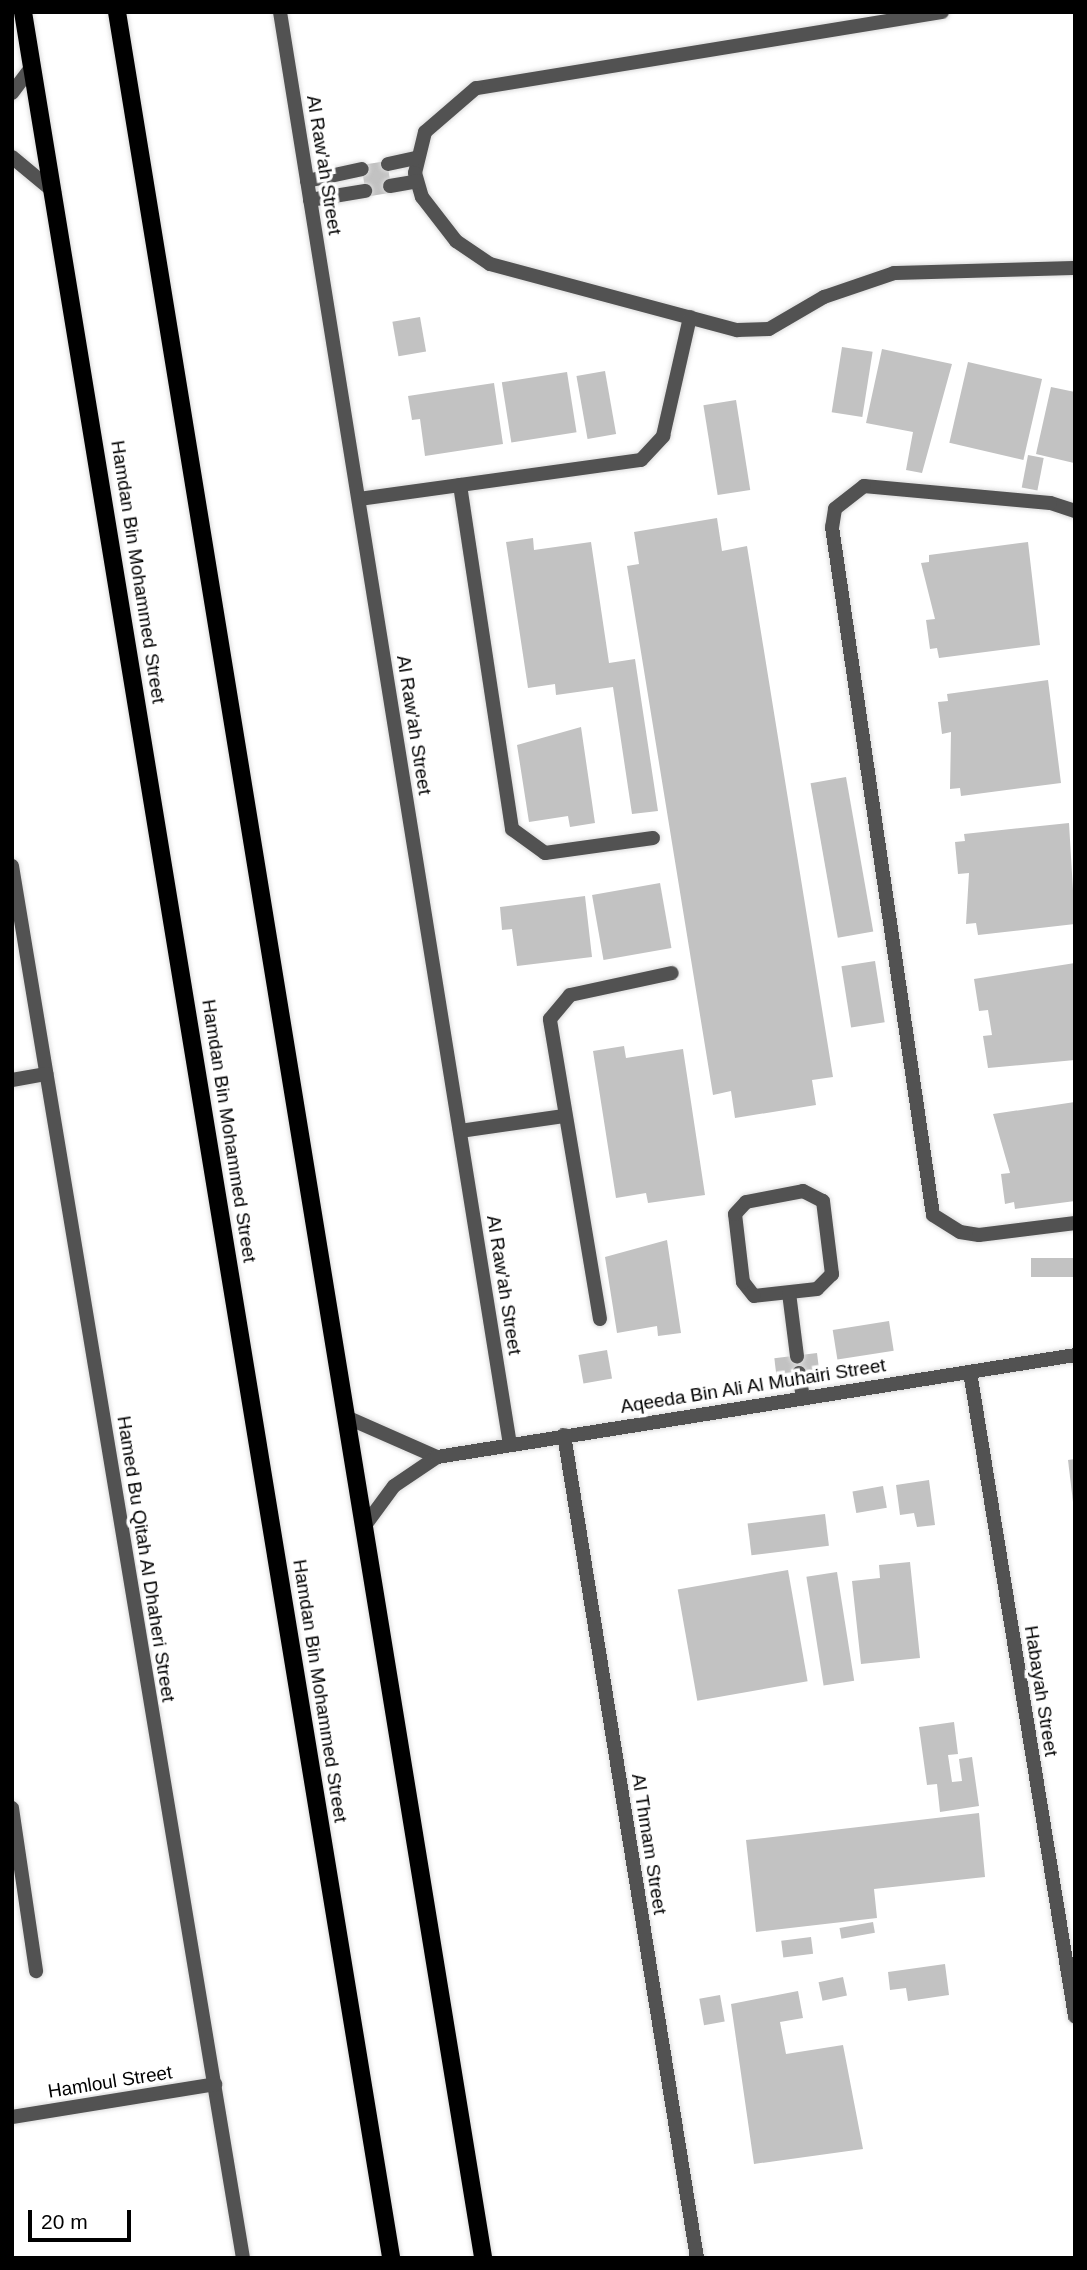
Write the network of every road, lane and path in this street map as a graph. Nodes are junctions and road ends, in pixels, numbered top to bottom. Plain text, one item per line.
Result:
1 (23, 12) edge
2 (117, 12) edge
3 (281, 12) edge
4 (942, 12) edge
5 (32, 66) junction
6 (12, 93) edge
7 (12, 157) edge
8 (416, 158) junction
9 (388, 164) dead end
10 (362, 169) dead end
11 (307, 181) junction
12 (418, 181) junction
13 (390, 186) dead end
14 (365, 191) dead end
15 (55, 193) junction
16 (310, 200) junction
17 (1075, 268) edge
18 (690, 317) junction
19 (460, 485) junction
20 (359, 499) junction
21 (1075, 511) edge
22 (653, 838) dead end
23 (12, 866) edge
24 (672, 973) dead end
25 (46, 1074) junction
26 (12, 1080) edge
27 (564, 1116) junction
28 (460, 1131) junction
29 (1075, 1223) edge
30 (789, 1293) junction
31 (600, 1319) dead end
32 (1075, 1355) edge
33 (797, 1356) dead end
34 (970, 1372) junction
35 (799, 1373) dead end
36 (803, 1398) junction
37 (346, 1417) junction
38 (564, 1436) junction
39 (510, 1444) junction
40 (437, 1457) junction
41 (363, 1528) junction
42 (12, 1808) edge
43 (36, 1971) dead end
44 (1075, 2016) edge
45 (215, 2084) junction
46 (12, 2117) edge
47 (243, 2258) edge
48 (391, 2258) edge
49 (483, 2258) edge
50 (697, 2258) edge

1 - 5 main road, Hamdan Bin Mohammed Street
2 - 37 main road
3 - 11 street, Al Raw'ah Street
4 - 8 street
5 - 6 street
5 - 15 main road, Hamdan Bin Mohammed Street
7 - 15 street
8 - 9 street
8 - 12 street
10 - 11 street
11 - 16 street, Al Raw'ah Street
12 - 13 street
12 - 18 street
14 - 16 street
15 - 48 main road, Hamdan Bin Mohammed Street
16 - 20 street, Al Raw'ah Street
17 - 18 street
18 - 19 street
19 - 20 street
19 - 22 street
20 - 28 street, Al Raw'ah Street
21 - 29 street
23 - 25 street, Hamed Bu Qitah Al Dhaheri Street
24 - 27 street
25 - 26 street
25 - 45 street, Hamed Bu Qitah Al Dhaheri Street
27 - 28 street
27 - 31 street
28 - 39 street, Al Raw'ah Street
30 - 30 street
30 - 33 street
32 - 34 street, Aqeeda Bin Ali Al Muhairi Street
34 - 36 street, Aqeeda Bin Ali Al Muhairi Street
34 - 44 street, Habayah Street
35 - 36 street
36 - 38 street, Aqeeda Bin Ali Al Muhairi Street
37 - 40 street
37 - 41 main road
38 - 39 street, Aqeeda Bin Ali Al Muhairi Street
38 - 50 street, Al Thmam Street
39 - 40 street, Aqeeda Bin Ali Al Muhairi Street
40 - 41 street, Aqeeda Bin Ali Al Muhairi Street
41 - 49 main road
42 - 43 street
45 - 46 street, Hamloul Street
45 - 47 street, Hamed Bu Qitah Al Dhaheri Street

